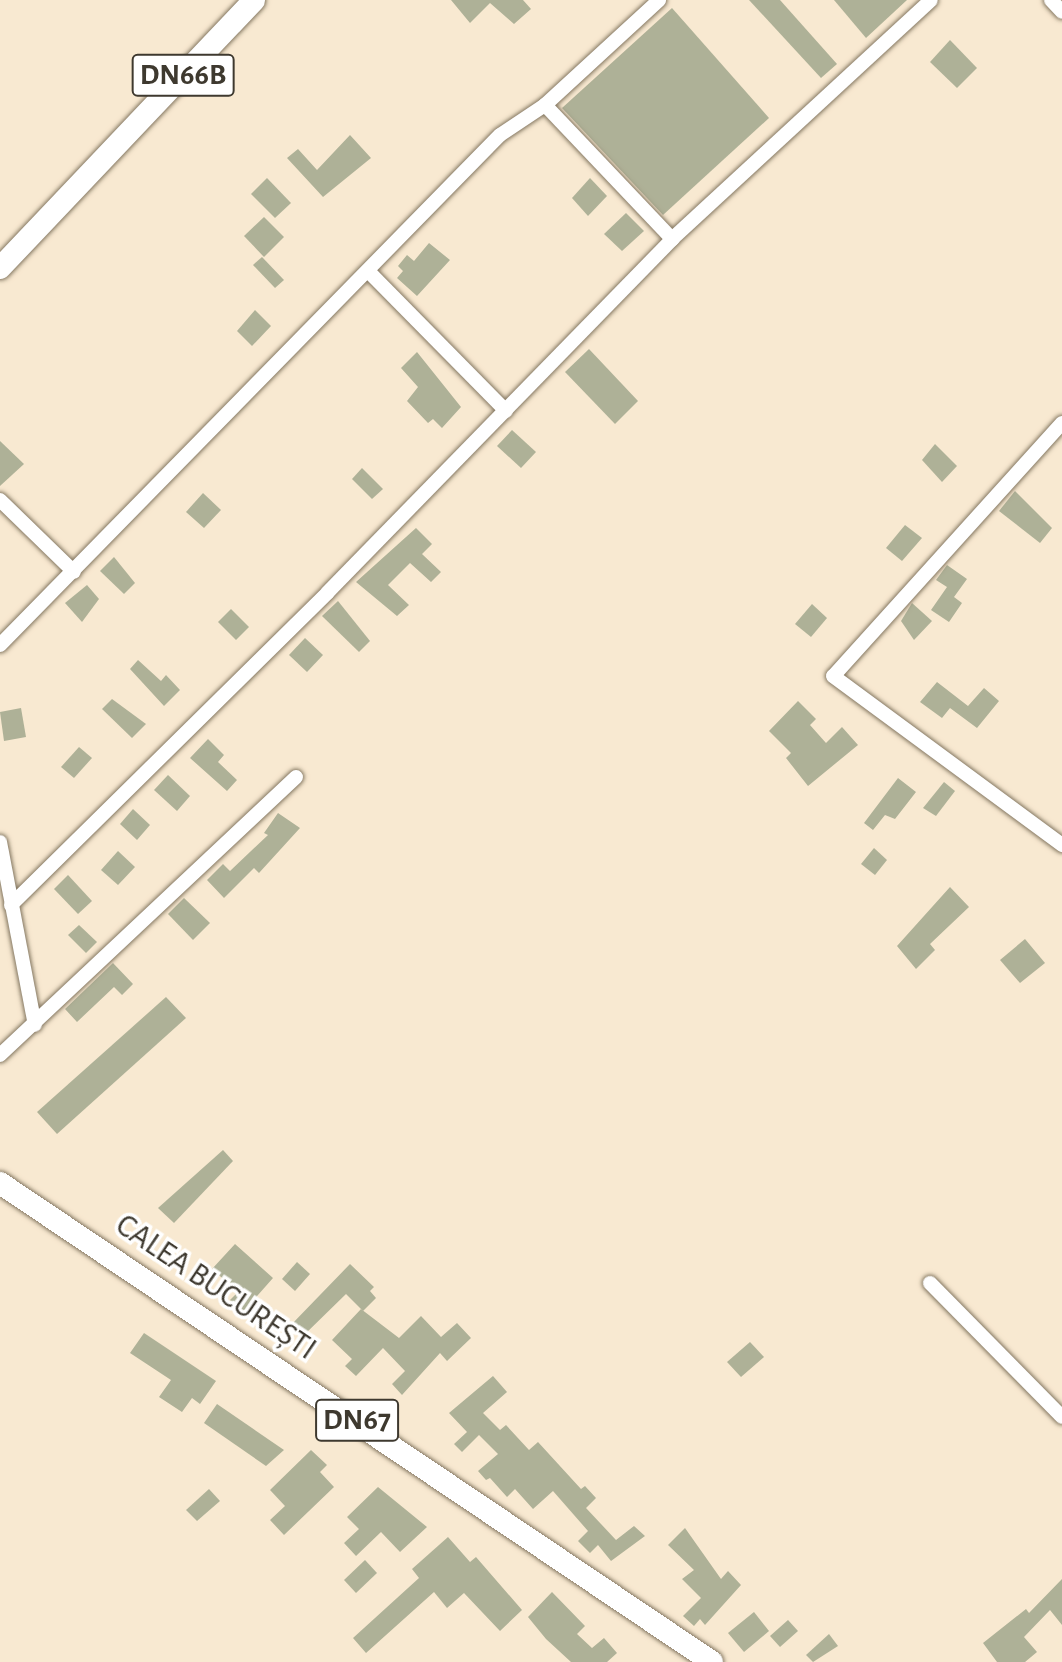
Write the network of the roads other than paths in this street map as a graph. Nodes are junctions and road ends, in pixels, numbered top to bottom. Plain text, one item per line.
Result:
1 (254, 0) edge
2 (659, 0) edge
3 (931, 0) edge
4 (1051, 0) edge
5 (1062, 12) edge
6 (545, 105) junction
7 (672, 239) junction
8 (24, 241) junction
9 (0, 257) edge
10 (0, 268) edge
11 (369, 272) junction
12 (0, 279) edge
13 (506, 411) junction
14 (1062, 423) edge
15 (0, 500) edge
16 (74, 572) junction
17 (0, 645) edge
18 (296, 777) dead end
19 (0, 842) edge
20 (1062, 845) edge
21 (11, 905) junction
22 (35, 1025) junction
23 (0, 1055) edge
24 (0, 1183) edge
25 (930, 1283) dead end
26 (1062, 1417) edge
27 (712, 1662) edge

1 - 8 main road, DN66B
2 - 6 street
3 - 7 street
4 - 5 street
6 - 7 street
6 - 11 street
7 - 13 street
8 - 9 main road
8 - 10 main road, DN66B
8 - 12 main road
11 - 13 street
11 - 16 street
13 - 21 street
14 - 20 street
15 - 16 street
16 - 17 street
18 - 22 street
19 - 21 street
21 - 22 street
22 - 23 street
24 - 27 main road, CALEA BUCUREȘTI / DN67
25 - 26 street

